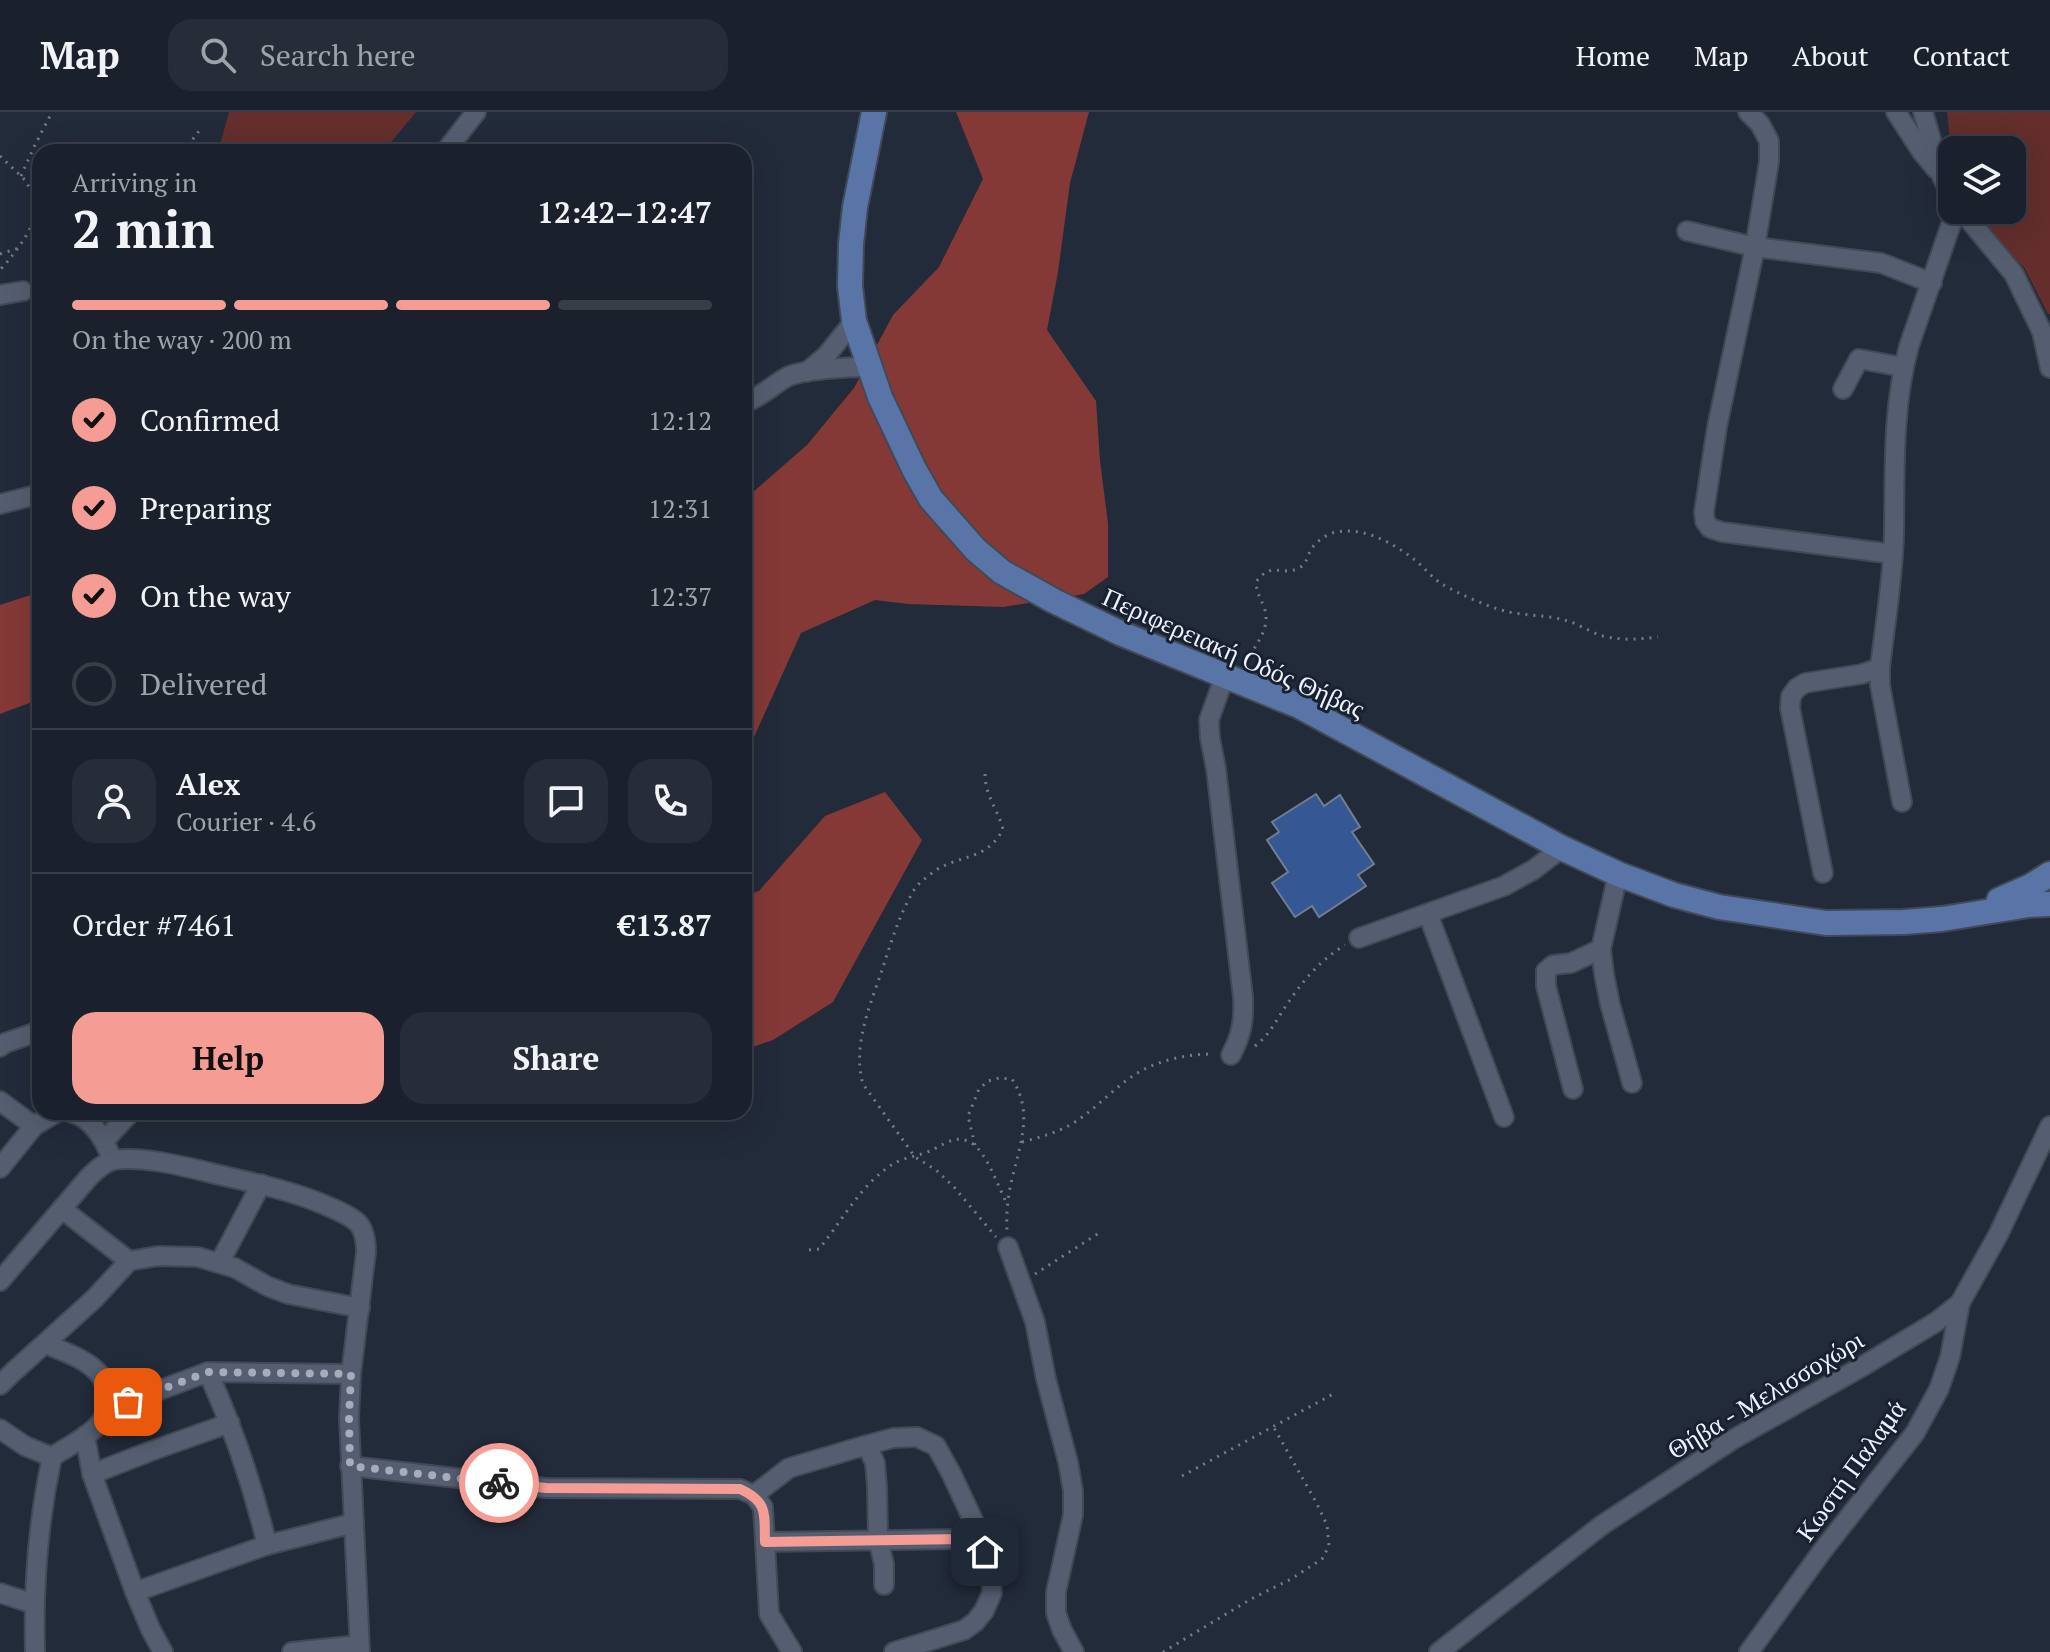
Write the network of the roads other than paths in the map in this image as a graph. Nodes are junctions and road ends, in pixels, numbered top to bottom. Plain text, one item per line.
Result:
1 (476, 112) edge
2 (874, 112) edge
3 (1748, 112) edge
4 (1896, 112) edge
5 (1923, 112) edge
6 (451, 144) edge
7 (1938, 163) edge
8 (1938, 172) edge
9 (1953, 224) edge
10 (1970, 224) edge
11 (1687, 231) dead end
12 (1755, 247) junction
13 (1932, 283) junction
14 (23, 291) dead end
15 (0, 295) edge
16 (854, 321) junction
17 (868, 367) junction
18 (1903, 367) junction
19 (2050, 368) edge
20 (807, 372) junction
21 (1843, 389) dead end
22 (752, 400) edge
23 (32, 496) edge
24 (0, 504) edge
25 (1893, 554) junction
26 (1880, 668) junction
27 (1231, 678) junction
28 (1902, 802) dead end
29 (1562, 848) junction
30 (1823, 873) dead end
31 (1618, 874) junction
32 (2050, 874) edge
33 (2050, 904) edge
34 (1969, 913) junction
35 (1428, 914) junction
36 (1359, 938) road end
37 (1601, 949) junction
38 (32, 1034) edge
39 (0, 1047) edge
40 (1231, 1055) road end
41 (1632, 1083) dead end
42 (1573, 1089) dead end
43 (0, 1101) edge
44 (1504, 1117) dead end
45 (44, 1120) edge
46 (85, 1120) edge
47 (124, 1120) edge
48 (34, 1126) junction
49 (2050, 1126) edge
50 (105, 1140) junction
51 (112, 1160) junction
52 (0, 1168) edge
53 (261, 1184) junction
54 (62, 1209) junction
55 (1008, 1247) road end
56 (129, 1261) junction
57 (220, 1262) junction
58 (0, 1281) edge
59 (1960, 1303) junction
60 (360, 1308) junction
61 (45, 1344) junction
62 (208, 1372) junction
63 (351, 1374) junction
64 (0, 1385) edge
65 (103, 1419) junction
66 (230, 1423) junction
67 (0, 1429) edge
68 (85, 1436) junction
69 (867, 1445) junction
70 (52, 1457) junction
71 (350, 1466) junction
72 (92, 1474) junction
73 (754, 1495) junction
74 (354, 1523) junction
75 (981, 1537) junction
76 (878, 1539) junction
77 (765, 1542) junction
78 (267, 1545) junction
79 (884, 1585) dead end
80 (135, 1592) junction
81 (0, 1593) edge
82 (34, 1604) junction
83 (359, 1648) edge
84 (35, 1652) edge
85 (163, 1652) edge
86 (292, 1652) edge
87 (792, 1652) edge
88 (894, 1652) edge
89 (1074, 1652) edge
90 (1439, 1652) edge
91 (1749, 1652) edge

1 - 6 street
2 - 16 main road, Περιφερειακή Οδός Θήβας
3 - 12 street
4 - 8 street
5 - 7 street
9 - 13 street
10 - 19 street
11 - 12 street
12 - 13 street
12 - 25 street
13 - 18 street
14 - 15 street
16 - 17 main road, Περιφερειακή Οδός Θήβας
16 - 20 street
17 - 20 street
17 - 27 main road, Περιφερειακή Οδός Θήβας
18 - 21 street
18 - 25 street
20 - 22 street
23 - 24 street
25 - 26 street
26 - 28 street
26 - 30 street
27 - 29 main road, Περιφερειακή Οδός Θήβας
27 - 40 street
29 - 31 main road, Περιφερειακή Οδός Θήβας
29 - 35 street
31 - 34 main road, Περιφερειακή Οδός Θήβας
31 - 37 street
32 - 34 main road, Περιφερειακή Οδός Θήβας
33 - 34 main road, Περιφερειακή Οδός Θήβας
35 - 36 street
35 - 44 street
37 - 41 street
37 - 42 street
38 - 39 street
43 - 48 street
45 - 48 street
46 - 50 street
47 - 50 street
48 - 52 street
49 - 59 street, Θήβα - Μελισσοχώρι
50 - 51 street
51 - 53 street
51 - 54 street
53 - 57 street
53 - 60 street
54 - 56 street
54 - 58 street
55 - 89 street
56 - 57 street
56 - 61 street
57 - 60 street
59 - 90 street, Θήβα - Μελισσοχώρι
59 - 91 street, Κωστή Παλαμά
60 - 63 street
61 - 64 street
61 - 65 street
62 - 63 street
62 - 65 street
62 - 66 street
63 - 71 street
65 - 68 street
66 - 72 street
66 - 78 street
67 - 70 street
68 - 70 street
68 - 72 street
69 - 73 street
69 - 75 street
69 - 76 street
70 - 82 street
71 - 73 street
71 - 74 street
72 - 80 street
73 - 77 street
74 - 78 street
74 - 83 street
75 - 76 street
75 - 88 street
76 - 77 street
76 - 79 street
77 - 87 street
78 - 80 street
80 - 85 street
81 - 82 street
82 - 84 street
83 - 86 street

